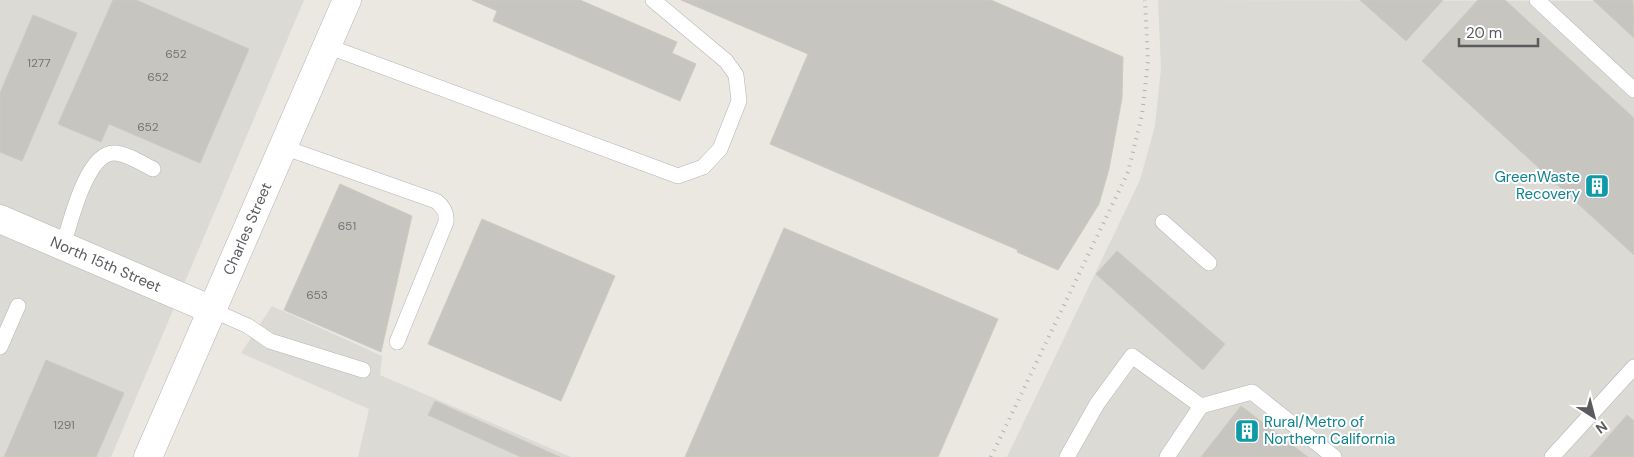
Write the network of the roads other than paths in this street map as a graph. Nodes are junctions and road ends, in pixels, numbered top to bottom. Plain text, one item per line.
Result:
1 (347, 0) edge
2 (653, 0) edge
3 (1537, 0) edge
4 (328, 46) junction
5 (1634, 90) edge
6 (283, 147) junction
7 (153, 169) dead end
8 (0, 220) edge
9 (1163, 222) dead end
10 (63, 246) junction
11 (1208, 263) dead end
12 (18, 306) dead end
13 (212, 310) junction
14 (397, 342) dead end
15 (0, 347) edge
16 (1634, 368) edge
17 (363, 370) dead end
18 (1201, 406) junction
19 (148, 457) edge
20 (1067, 457) edge
21 (1167, 457) edge
22 (1334, 457) edge
23 (1552, 457) edge

1 - 4 street, Charles Street
2 - 4 lane
3 - 5 lane
4 - 6 street, Charles Street
6 - 13 street, Charles Street
6 - 14 lane
7 - 10 lane
8 - 10 street, North 15th Street
9 - 11 lane
10 - 13 street, North 15th Street
12 - 15 lane
13 - 17 lane
13 - 19 street, Charles Street
16 - 23 lane
18 - 20 lane
18 - 21 lane
18 - 22 lane

